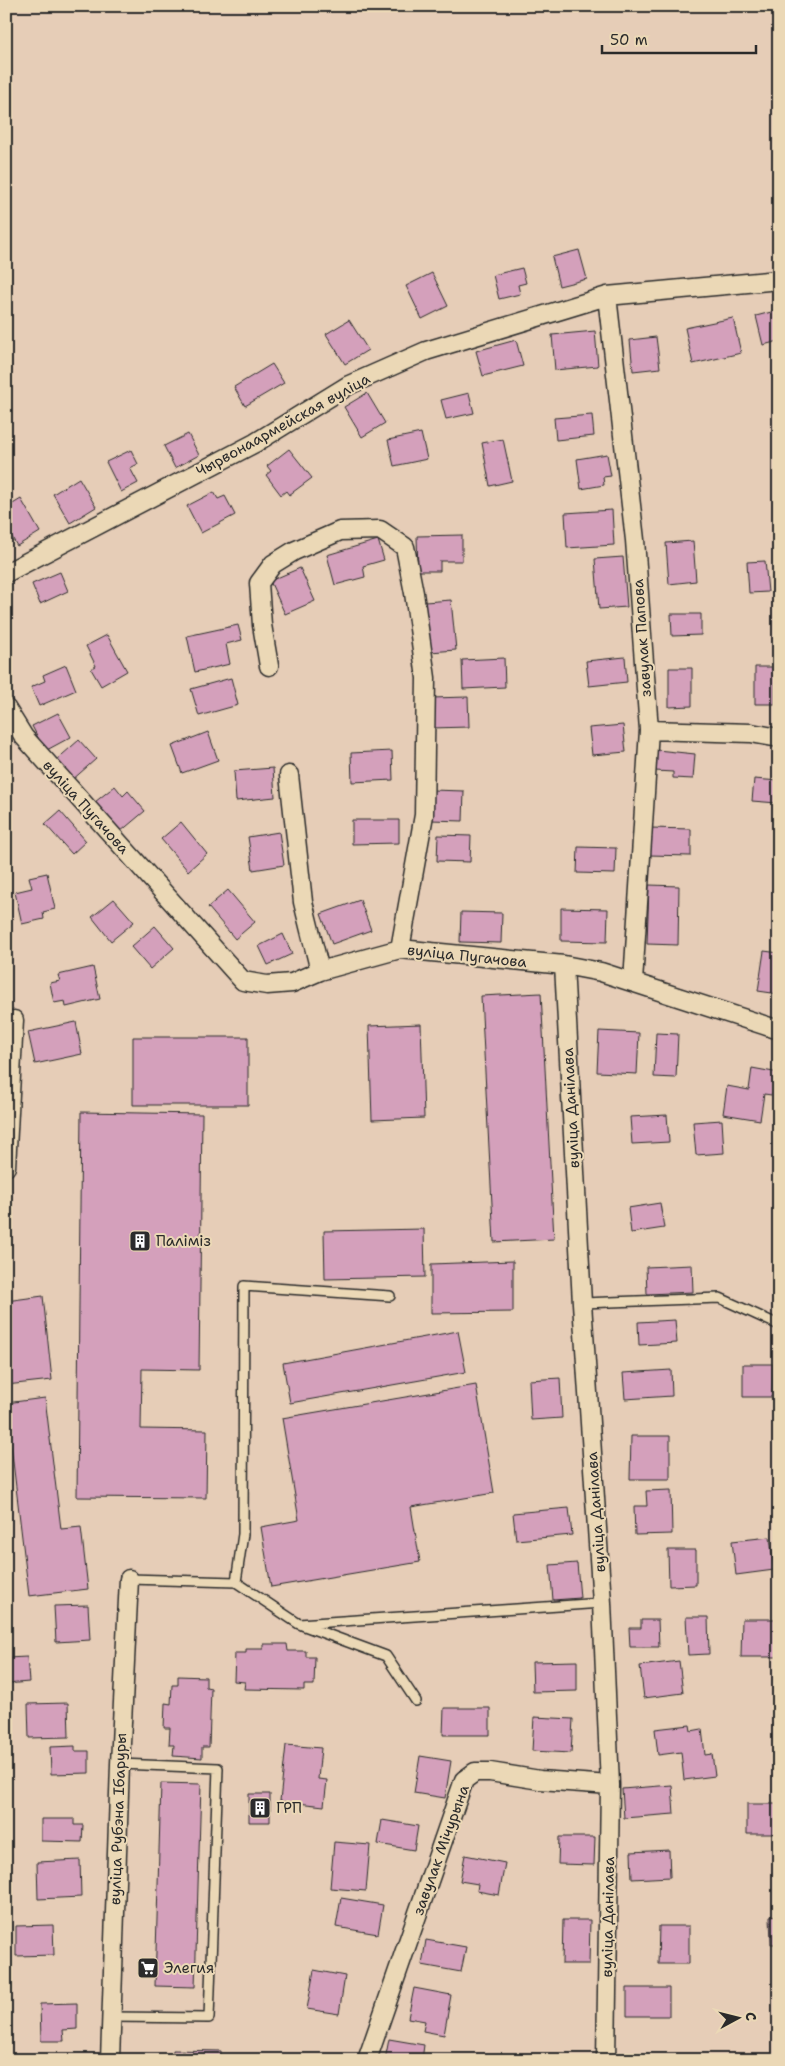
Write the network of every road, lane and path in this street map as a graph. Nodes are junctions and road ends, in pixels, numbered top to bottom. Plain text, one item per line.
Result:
1 (779, 280) edge
2 (608, 296) junction
3 (6, 573) edge
4 (269, 666) dead end
5 (6, 708) edge
6 (649, 730) junction
7 (779, 738) edge
8 (289, 775) dead end
9 (400, 948) junction
10 (564, 966) junction
11 (320, 971) junction
12 (633, 982) junction
13 (14, 1020) dead end
14 (779, 1030) edge
15 (6, 1167) edge
16 (390, 1296) dead end
17 (582, 1304) junction
18 (779, 1325) edge
19 (129, 1579) joint
20 (236, 1582) junction
21 (602, 1603) junction
22 (299, 1624) junction
23 (416, 1701) dead end
24 (120, 1764) junction
25 (610, 1785) junction
26 (111, 2017) junction
27 (110, 2060) edge
28 (367, 2060) edge
29 (606, 2060) edge

1 - 2 street, Чырвонаармейская вуліца
2 - 3 street, Чырвонаармейская вуліца
2 - 6 street, завулак Папова
4 - 9 street
5 - 11 street, вуліца Пугачова
6 - 7 street
6 - 12 street, завулак Папова
8 - 11 street
9 - 10 street, вуліца Пугачова
9 - 11 street, вуліца Пугачова
10 - 12 street, вуліца Пугачова
10 - 17 street, вуліца Данілава
12 - 14 street, вуліца Пугачова
13 - 15 street
16 - 20 lane
17 - 18 lane
17 - 21 street, вуліца Данілава
19 - 20 lane
19 - 24 street, вуліца Рубэна Ібаруры
20 - 22 lane
21 - 22 lane
21 - 25 street, вуліца Данілава
22 - 23 lane
24 - 26 street, вуліца Рубэна Ібаруры
24 - 26 lane
25 - 28 street, завулак Мічурына
25 - 29 street, вуліца Данілава
26 - 27 street, вуліца Рубэна Ібаруры

